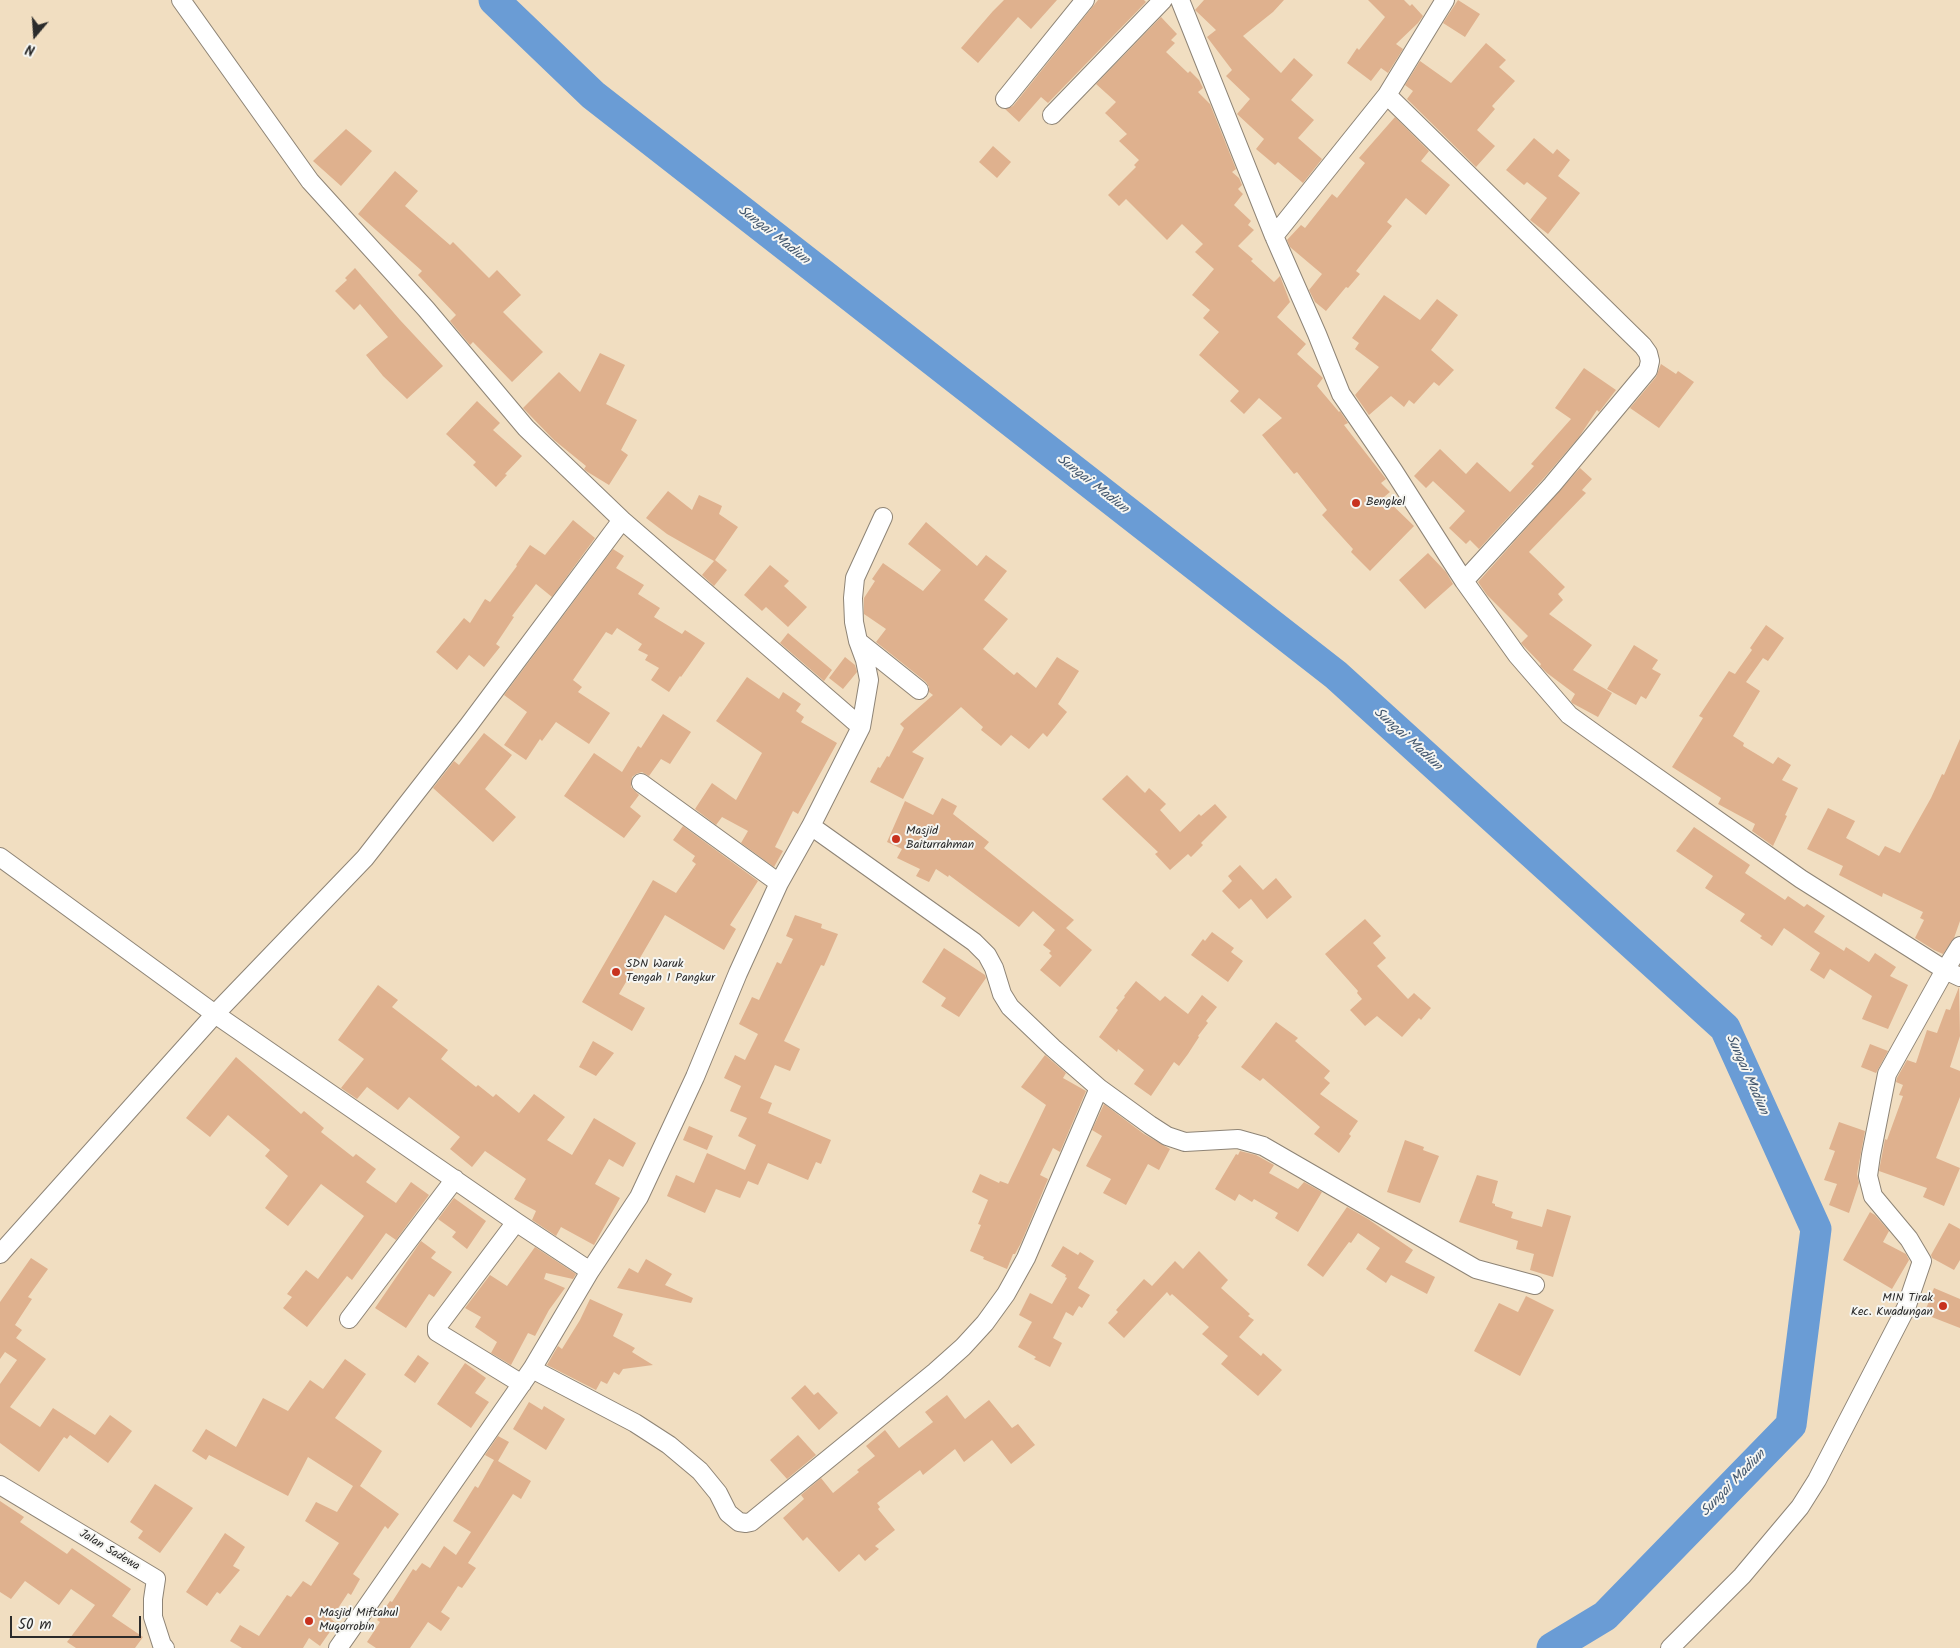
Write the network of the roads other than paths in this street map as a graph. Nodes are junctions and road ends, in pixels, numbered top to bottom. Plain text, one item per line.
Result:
1 (182, 0) edge
2 (1085, 0) edge
3 (1163, 0) edge
4 (1180, 0) edge
5 (1444, 0) edge
6 (1387, 95) junction
7 (1005, 99) dead end
8 (1052, 115) dead end
9 (1274, 236) junction
10 (883, 517) dead end
11 (622, 520) junction
12 (1464, 581) junction
13 (858, 641) junction
14 (919, 690) dead end
15 (861, 727) junction
16 (641, 783) dead end
17 (811, 826) junction
18 (0, 858) edge
19 (779, 883) junction
20 (1960, 946) edge
21 (1952, 973) edge
22 (215, 1014) junction
23 (1099, 1088) junction
24 (455, 1179) junction
25 (516, 1222) junction
26 (0, 1254) edge
27 (590, 1271) junction
28 (1535, 1285) dead end
29 (350, 1319) dead end
30 (532, 1368) junction
31 (522, 1384) junction
32 (0, 1485) edge
33 (165, 1648) edge
34 (338, 1648) edge
35 (1670, 1648) edge

1 - 11 street
2 - 7 street
3 - 8 street
4 - 9 street
5 - 6 street
6 - 9 street
6 - 12 street
9 - 12 street
10 - 13 street
11 - 15 street
11 - 22 street
12 - 21 street
13 - 14 street
13 - 15 street
15 - 17 street
16 - 19 street
17 - 19 street
17 - 23 street
18 - 22 street
19 - 27 street
20 - 21 street
21 - 35 street
22 - 24 street
22 - 26 street
23 - 28 street
23 - 30 street
24 - 25 street
24 - 29 street
25 - 27 street
25 - 31 street
27 - 30 street
30 - 31 street
31 - 34 street
32 - 33 street, Jalan Sadewa

